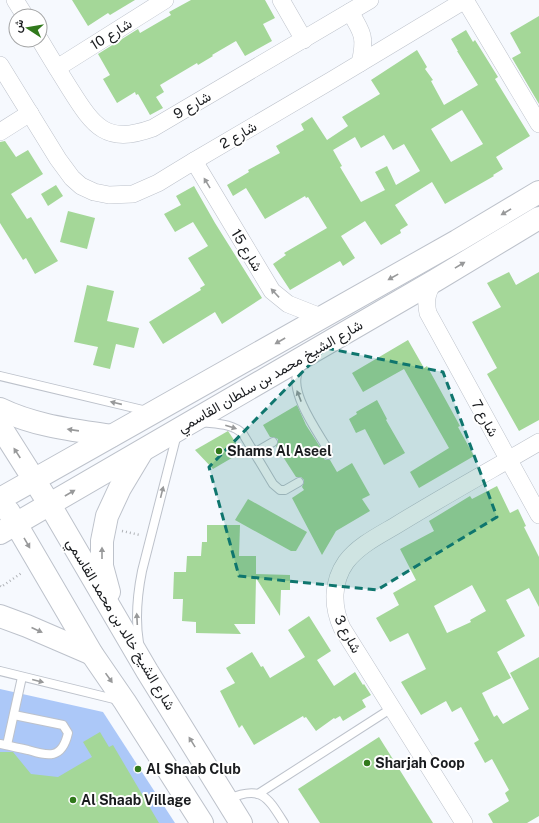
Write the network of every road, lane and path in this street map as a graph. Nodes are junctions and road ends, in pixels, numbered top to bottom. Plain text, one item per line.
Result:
1 (281, 0) edge
2 (370, 0) edge
3 (465, 0) edge
4 (159, 2) edge
5 (350, 12) junction
6 (362, 32) junction
7 (304, 40) junction
8 (391, 44) junction
9 (45, 48) edge
10 (360, 63) junction
11 (0, 65) edge
12 (57, 68) junction
13 (30, 113) junction
14 (539, 124) edge
15 (0, 132) edge
16 (194, 161) junction
17 (539, 192) edge
18 (539, 218) edge
19 (436, 280) junction
20 (391, 305) junction
21 (321, 317) junction
22 (431, 320) junction
23 (314, 350) junction
24 (0, 376) edge
25 (0, 409) edge
26 (154, 412) junction
27 (186, 425) junction
28 (0, 426) edge
29 (111, 436) junction
30 (273, 442) dead end
31 (539, 442) edge
32 (142, 452) junction
33 (254, 453) junction
34 (328, 456) dead end
35 (508, 460) junction
36 (34, 479) junction
37 (299, 482) dead end
38 (0, 498) edge
39 (50, 505) junction
40 (539, 515) edge
41 (8, 529) edge
42 (0, 616) edge
43 (116, 618) junction
44 (92, 654) junction
45 (0, 671) edge
46 (147, 671) junction
47 (22, 677) junction
48 (125, 702) junction
49 (392, 708) junction
50 (14, 715) junction
51 (4, 745) edge
52 (258, 794) junction
53 (227, 799) junction
54 (202, 823) edge
55 (241, 823) edge
56 (284, 823) edge
57 (464, 823) edge

1 - 7 street
2 - 5 street, شارع 9
3 - 8 street, شارع 2
3 - 14 street
4 - 12 street, شارع 10
5 - 6 street
5 - 7 street, شارع 9
6 - 8 street
6 - 10 street
7 - 12 street, شارع 9
8 - 10 street, شارع 2
9 - 12 street, شارع 9
10 - 16 street, شارع 2
11 - 13 street
13 - 15 street
13 - 16 street, شارع 2
21 -> 16 street, شارع 15
17 -> 21 main road, شارع الشيخ محمد بن سلطان القاسمي
19 -> 18 main road, شارع الشيخ محمد بن سلطان القاسمي
19 - 20 main road, شارع الشيخ محمد بن سلطان القاسمي
19 - 22 street, شارع 7
20 - 22 street, شارع 7
20 - 23 main road, شارع الشيخ محمد بن سلطان القاسمي
21 -> 26 main road, شارع الشيخ محمد بن سلطان القاسمي
22 - 35 street, شارع 7
23 - 27 main road, شارع الشيخ محمد بن سلطان القاسمي
34 -> 23 lane
26 -> 24 lane
29 -> 25 main road
26 - 29 main road, شارع الشيخ محمد بن سلطان القاسمي
27 - 32 main road, شارع الشيخ محمد بن سلطان القاسمي
27 -> 33 lane
46 -> 27 lane
36 -> 28 main road, شارع الشيخ خالد بن محمد القاسمي
29 - 36 main road, شارع الشيخ محمد بن سلطان القاسمي
30 - 33 lane
31 - 35 street, شارع 3
39 -> 32 main road, شارع الشيخ محمد بن سلطان القاسمي
43 -> 32 main road
33 - 37 lane
35 - 40 street, شارع 7
35 - 49 street, شارع 3
36 - 38 main road, شارع الشيخ محمد بن سلطان القاسمي
36 - 39 main road, شارع الشيخ خالد بن محمد القاسمي
38 - 41 main road
39 - 41 main road, شارع الشيخ محمد بن سلطان القاسمي
39 - 43 main road, شارع الشيخ خالد بن محمد القاسمي
41 -> 44 main road
42 -> 44 main road
43 - 46 main road, شارع الشيخ خالد بن محمد القاسمي
44 -> 48 main road
45 - 47 lane
53 -> 46 main road, شارع الشيخ خالد بن محمد القاسمي
47 -> 48 lane
47 - 50 lane
48 - 54 main road
49 - 52 lane
49 - 57 street, شارع 3
50 - 51 lane
50 - 51 lane
52 - 53 lane
52 - 56 lane
53 - 55 main road, شارع الشيخ خالد بن محمد القاسمي

